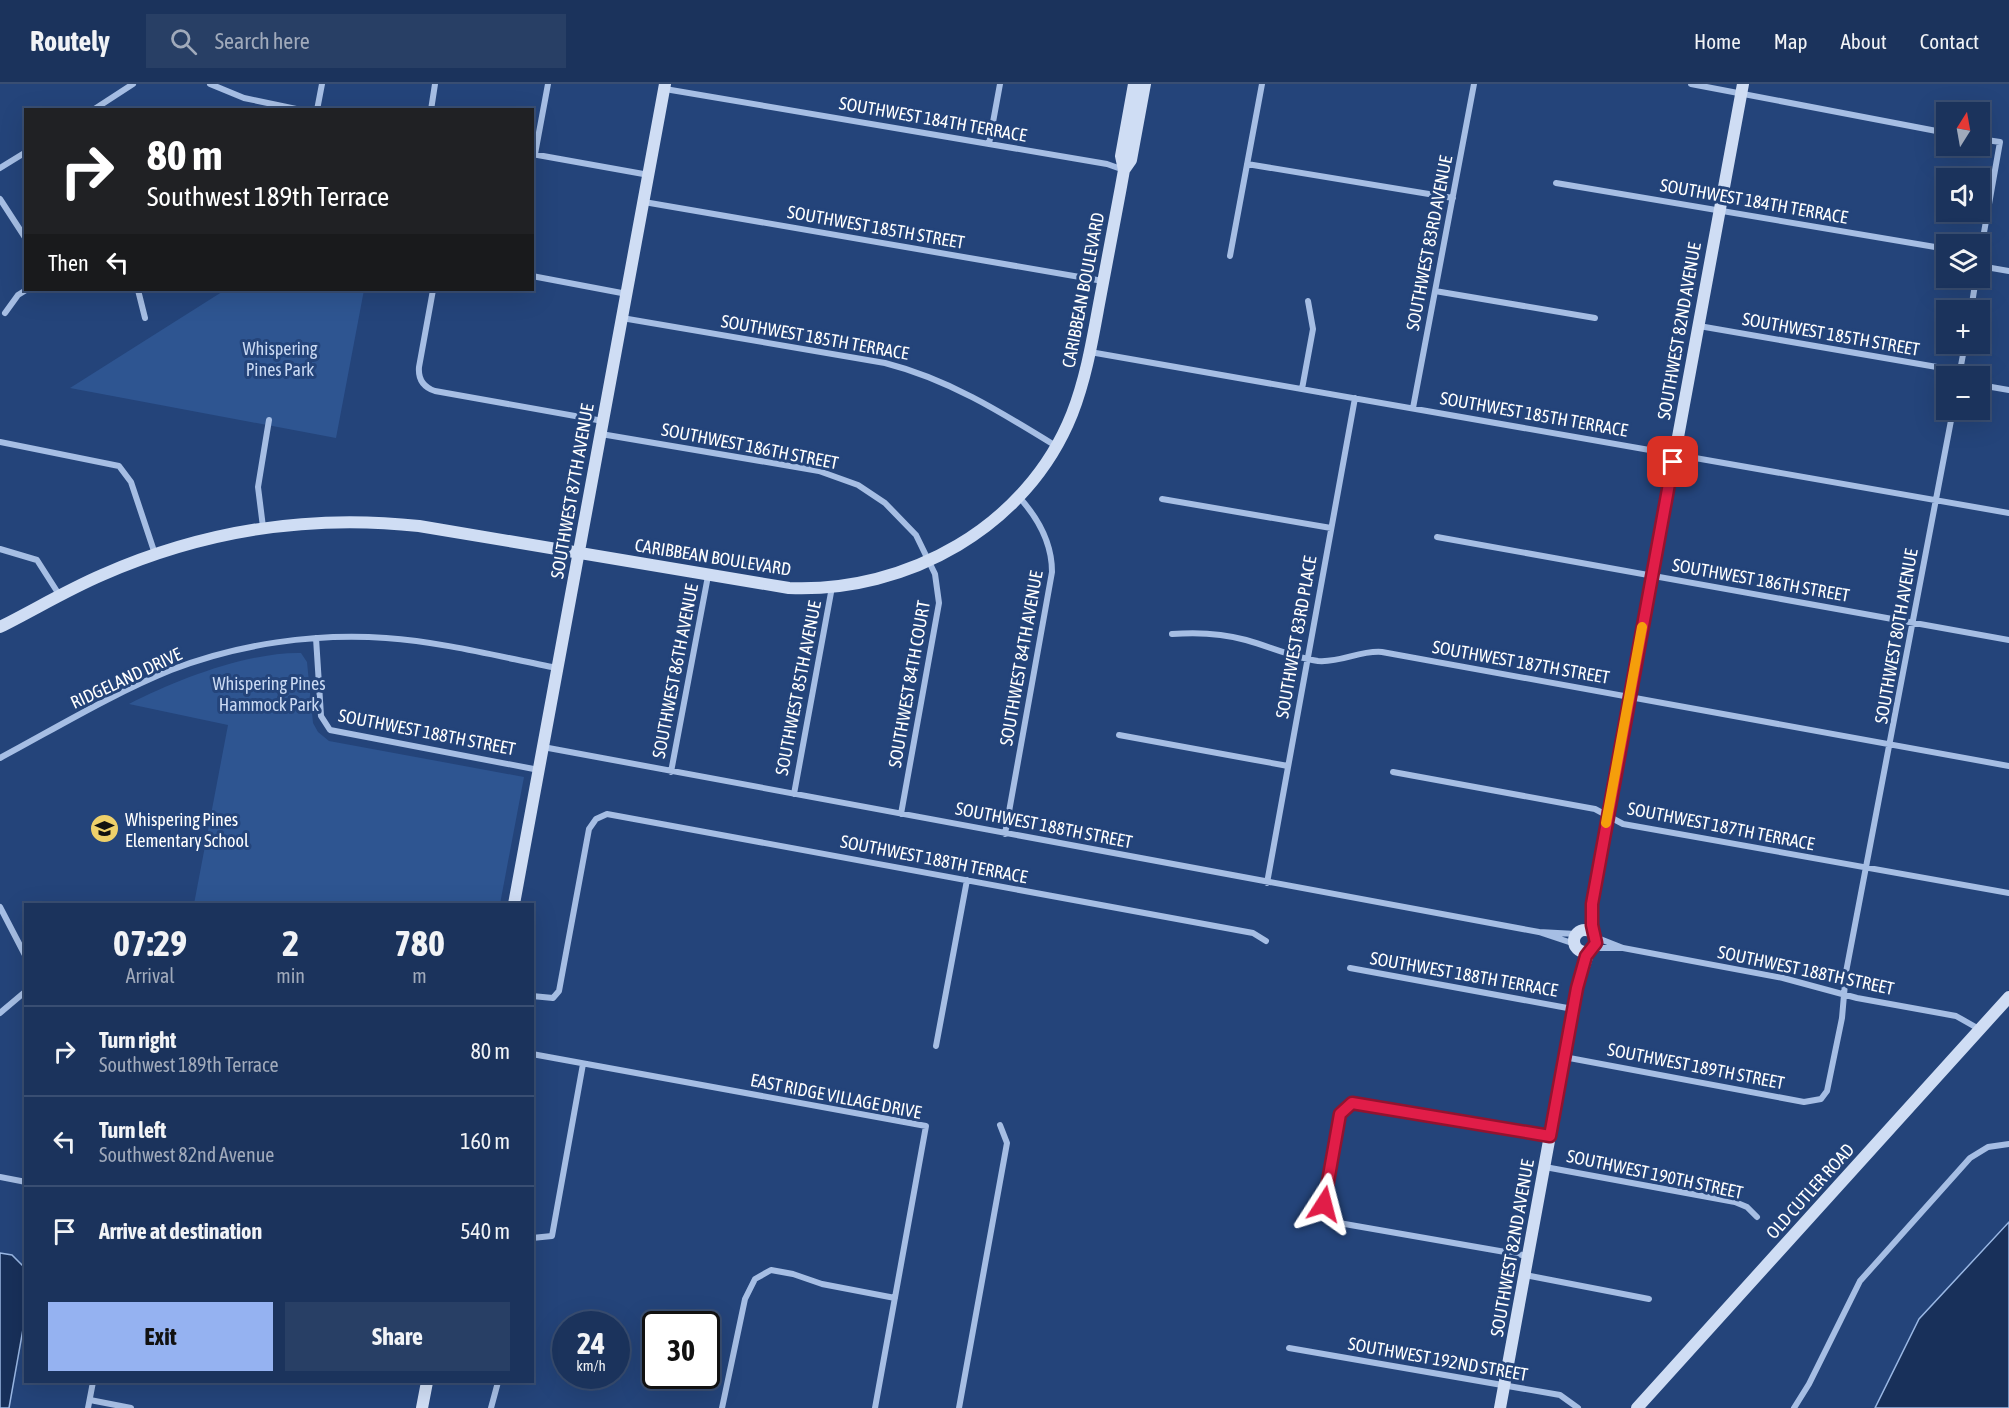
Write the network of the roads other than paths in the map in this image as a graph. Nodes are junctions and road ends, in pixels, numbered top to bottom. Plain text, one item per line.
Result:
1 (134, 84) edge
2 (210, 84) edge
3 (322, 84) edge
4 (435, 84) edge
5 (548, 84) edge
6 (1000, 84) edge
7 (1134, 84) edge
8 (1145, 84) edge
9 (1262, 84) edge
10 (1474, 84) edge
11 (1691, 84) edge
12 (665, 86) edge
13 (1742, 89) edge
14 (270, 107) edge
15 (96, 108) edge
16 (317, 108) edge
17 (431, 108) edge
18 (1936, 131) edge
19 (1990, 140) edge
20 (989, 144) junction
21 (24, 153) edge
22 (534, 154) edge
23 (1247, 164) junction
24 (0, 168) edge
25 (1124, 170) junction
26 (649, 175) junction
27 (1556, 183) dead end
28 (1453, 198) junction
29 (0, 199) edge
30 (644, 202) junction
31 (1719, 211) junction
32 (1984, 234) edge
33 (24, 236) edge
34 (1936, 247) edge
35 (1230, 256) dead end
36 (1990, 268) edge
37 (2009, 271) edge
38 (534, 276) edge
39 (1103, 281) junction
40 (24, 291) edge
41 (138, 291) edge
42 (433, 291) edge
43 (1435, 291) junction
44 (627, 294) junction
45 (1308, 301) dead end
46 (5, 314) dead end
47 (145, 318) dead end
48 (622, 318) junction
49 (1595, 318) dead end
50 (1698, 326) junction
51 (1090, 351) junction
52 (1936, 370) edge
53 (1990, 387) edge
54 (1302, 389) junction
55 (2009, 390) edge
56 (1355, 398) junction
57 (1413, 408) junction
58 (269, 420) dead end
59 (1951, 420) edge
60 (603, 421) junction
61 (601, 434) junction
62 (0, 442) edge
63 (1056, 446) junction
64 (1674, 454) junction
65 (1018, 496) junction
66 (1162, 499) dead end
67 (1936, 500) junction
68 (2009, 513) edge
69 (263, 527) junction
70 (1331, 528) junction
71 (1437, 537) dead end
72 (0, 549) edge
73 (579, 553) junction
74 (155, 554) junction
75 (929, 561) junction
76 (1652, 575) junction
77 (708, 576) junction
78 (832, 587) junction
79 (60, 596) junction
80 (1913, 623) junction
81 (0, 627) edge
82 (1172, 634) dead end
83 (316, 638) junction
84 (2009, 640) edge
85 (1307, 659) junction
86 (558, 668) junction
87 (1629, 697) junction
88 (1119, 735) dead end
89 (1891, 745) junction
90 (543, 747) junction
91 (0, 758) edge
92 (1288, 766) junction
93 (2009, 766) edge
94 (539, 770) junction
95 (671, 772) junction
96 (1394, 772) dead end
97 (794, 794) junction
98 (901, 814) junction
99 (1607, 816) junction
100 (1005, 834) junction
101 (1867, 867) junction
102 (967, 880) junction
103 (1267, 883) junction
104 (2009, 893) edge
105 (514, 903) edge
106 (0, 907) edge
107 (1539, 932) junction
108 (1266, 941) dead end
109 (1585, 941) junction
110 (1623, 948) junction
111 (24, 953) edge
112 (1350, 968) dead end
113 (24, 992) edge
114 (1844, 994) junction
115 (534, 996) edge
116 (2009, 998) edge
117 (1573, 1009) junction
118 (0, 1013) edge
119 (1980, 1029) junction
120 (936, 1046) dead end
121 (534, 1054) edge
122 (1564, 1057) junction
123 (583, 1064) junction
124 (1000, 1125) dead end
125 (1550, 1136) junction
126 (2009, 1144) edge
127 (1545, 1167) junction
128 (0, 1177) edge
129 (24, 1182) edge
130 (1757, 1217) dead end
131 (534, 1238) edge
132 (1529, 1256) junction
133 (1525, 1275) junction
134 (895, 1298) junction
135 (1649, 1299) dead end
136 (1289, 1347) dead end
137 (93, 1383) edge
138 (427, 1383) edge
139 (498, 1383) edge
140 (1505, 1385) junction
141 (90, 1400) junction
142 (88, 1408) edge
143 (131, 1408) edge
144 (422, 1408) edge
145 (491, 1408) edge
146 (722, 1408) edge
147 (875, 1408) edge
148 (958, 1408) edge
149 (1500, 1408) edge
150 (1578, 1408) edge
151 (1637, 1408) edge
152 (1794, 1408) edge

1 - 15 street
2 - 14 street
3 - 16 street
4 - 17 street
5 - 22 street
6 - 20 street
7 - 25 street, CARIBBEAN BOULEVARD
8 - 25 street
9 - 23 street
10 - 28 street, SOUTHWEST 83RD AVENUE
11 - 13 street
12 - 20 street, SOUTHWEST 184TH TERRACE
12 - 26 street, SOUTHWEST 87TH AVENUE
13 - 18 street
13 - 31 street, SOUTHWEST 82ND AVENUE
19 - 32 street
20 - 25 street, SOUTHWEST 184TH TERRACE
21 - 24 street
22 - 26 street
23 - 28 street
23 - 35 street
25 - 39 street, CARIBBEAN BOULEVARD
26 - 30 street, SOUTHWEST 87TH AVENUE
27 - 31 street, SOUTHWEST 184TH TERRACE
28 - 43 street, SOUTHWEST 83RD AVENUE
29 - 33 street
30 - 39 street, SOUTHWEST 185TH STREET
30 - 44 street, SOUTHWEST 87TH AVENUE
31 - 34 street, SOUTHWEST 184TH TERRACE
31 - 50 street, SOUTHWEST 82ND AVENUE
36 - 37 street
38 - 44 street
39 - 51 street, CARIBBEAN BOULEVARD
40 - 46 street
41 - 47 street
42 - 60 street
43 - 49 street
43 - 57 street, SOUTHWEST 83RD AVENUE
44 - 48 street, SOUTHWEST 87TH AVENUE
45 - 54 street
48 - 60 street, SOUTHWEST 87TH AVENUE
48 - 63 street, SOUTHWEST 185TH TERRACE
50 - 52 street, SOUTHWEST 185TH STREET
50 - 64 street, SOUTHWEST 82ND AVENUE
51 - 54 street, SOUTHWEST 185TH TERRACE
51 - 63 street, CARIBBEAN BOULEVARD
53 - 55 street
54 - 56 street, SOUTHWEST 185TH TERRACE
56 - 57 street, SOUTHWEST 185TH TERRACE
56 - 70 street, SOUTHWEST 83RD PLACE
57 - 64 street, SOUTHWEST 185TH TERRACE
58 - 69 street
59 - 67 street, SOUTHWEST 80TH AVENUE
60 - 61 street, SOUTHWEST 87TH AVENUE
61 - 73 street, SOUTHWEST 87TH AVENUE
61 - 75 street, SOUTHWEST 186TH STREET
62 - 74 street
63 - 65 street, CARIBBEAN BOULEVARD
64 - 67 street, SOUTHWEST 185TH TERRACE
64 - 76 street, SOUTHWEST 82ND AVENUE
65 - 75 street, CARIBBEAN BOULEVARD
65 - 100 street, SOUTHWEST 84TH AVENUE
66 - 70 street
67 - 68 street, SOUTHWEST 185TH TERRACE
67 - 80 street, SOUTHWEST 80TH AVENUE
69 - 73 street, CARIBBEAN BOULEVARD
69 - 74 street, CARIBBEAN BOULEVARD
70 - 85 street, SOUTHWEST 83RD PLACE
71 - 76 street, SOUTHWEST 186TH STREET
72 - 79 street
73 - 77 street, CARIBBEAN BOULEVARD
73 - 86 street, SOUTHWEST 87TH AVENUE
74 - 79 street, CARIBBEAN BOULEVARD
75 - 78 street, CARIBBEAN BOULEVARD
75 - 98 street, SOUTHWEST 84TH COURT
76 - 80 street, SOUTHWEST 186TH STREET
76 - 87 street, SOUTHWEST 82ND AVENUE
77 - 78 street, CARIBBEAN BOULEVARD
77 - 95 street, SOUTHWEST 86TH AVENUE
78 - 97 street, SOUTHWEST 85TH AVENUE
79 - 81 street, CARIBBEAN BOULEVARD
80 - 84 street, SOUTHWEST 186TH STREET
80 - 89 street, SOUTHWEST 80TH AVENUE
82 - 85 street, SOUTHWEST 187TH STREET
83 - 86 street, RIDGELAND DRIVE
83 - 91 street, RIDGELAND DRIVE
83 - 94 street, SOUTHWEST 188TH STREET
85 - 87 street, SOUTHWEST 187TH STREET
85 - 92 street, SOUTHWEST 83RD PLACE
86 - 90 street, SOUTHWEST 87TH AVENUE
87 - 89 street, SOUTHWEST 187TH STREET
87 - 99 street, SOUTHWEST 82ND AVENUE
88 - 92 street
89 - 93 street, SOUTHWEST 187TH STREET
89 - 101 street, SOUTHWEST 80TH AVENUE
90 - 94 street, SOUTHWEST 87TH AVENUE
90 - 95 street, SOUTHWEST 188TH STREET
92 - 103 street, SOUTHWEST 83RD PLACE
94 - 105 street, SOUTHWEST 87TH AVENUE
95 - 97 street, SOUTHWEST 188TH STREET
96 - 99 street, SOUTHWEST 187TH TERRACE
97 - 98 street, SOUTHWEST 188TH STREET
98 - 100 street, SOUTHWEST 188TH STREET
99 - 101 street, SOUTHWEST 187TH TERRACE
99 - 109 street, SOUTHWEST 82ND AVENUE
100 - 103 street, SOUTHWEST 188TH STREET
101 - 104 street, SOUTHWEST 187TH TERRACE
101 - 114 street, SOUTHWEST 80TH AVENUE
102 - 108 street, SOUTHWEST 188TH TERRACE
102 - 115 street, SOUTHWEST 188TH TERRACE
102 - 120 street
103 - 107 street, SOUTHWEST 188TH STREET
106 - 111 street
107 - 109 street, SOUTHWEST 188TH STREET
107 - 109 street, SOUTHWEST 188TH STREET
109 - 110 street, SOUTHWEST 188TH STREET
109 - 110 street, SOUTHWEST 188TH STREET
109 - 117 street, SOUTHWEST 82ND AVENUE
110 - 114 street, SOUTHWEST 188TH STREET
112 - 117 street, SOUTHWEST 188TH TERRACE
113 - 118 street
114 - 119 street, SOUTHWEST 188TH STREET
114 - 122 street, SOUTHWEST 189TH STREET
116 - 119 street, OLD CUTLER ROAD
117 - 122 street, SOUTHWEST 82ND AVENUE
119 - 151 street, OLD CUTLER ROAD
121 - 123 street, EAST RIDGE VILLAGE DRIVE
122 - 125 street, SOUTHWEST 82ND AVENUE
123 - 131 street
123 - 134 street, EAST RIDGE VILLAGE DRIVE
124 - 148 street
125 - 127 street, SOUTHWEST 82ND AVENUE
125 - 132 street
126 - 152 street
127 - 130 street, SOUTHWEST 190TH STREET
127 - 132 street, SOUTHWEST 82ND AVENUE
128 - 129 street
132 - 133 street, SOUTHWEST 82ND AVENUE
133 - 135 street
133 - 140 street, SOUTHWEST 82ND AVENUE
134 - 146 street
134 - 147 street, EAST RIDGE VILLAGE DRIVE
136 - 140 street, SOUTHWEST 192ND STREET
137 - 141 street
138 - 144 street
139 - 145 street
140 - 149 street, SOUTHWEST 82ND AVENUE
140 - 150 street, SOUTHWEST 192ND STREET
141 - 142 street
141 - 143 street

